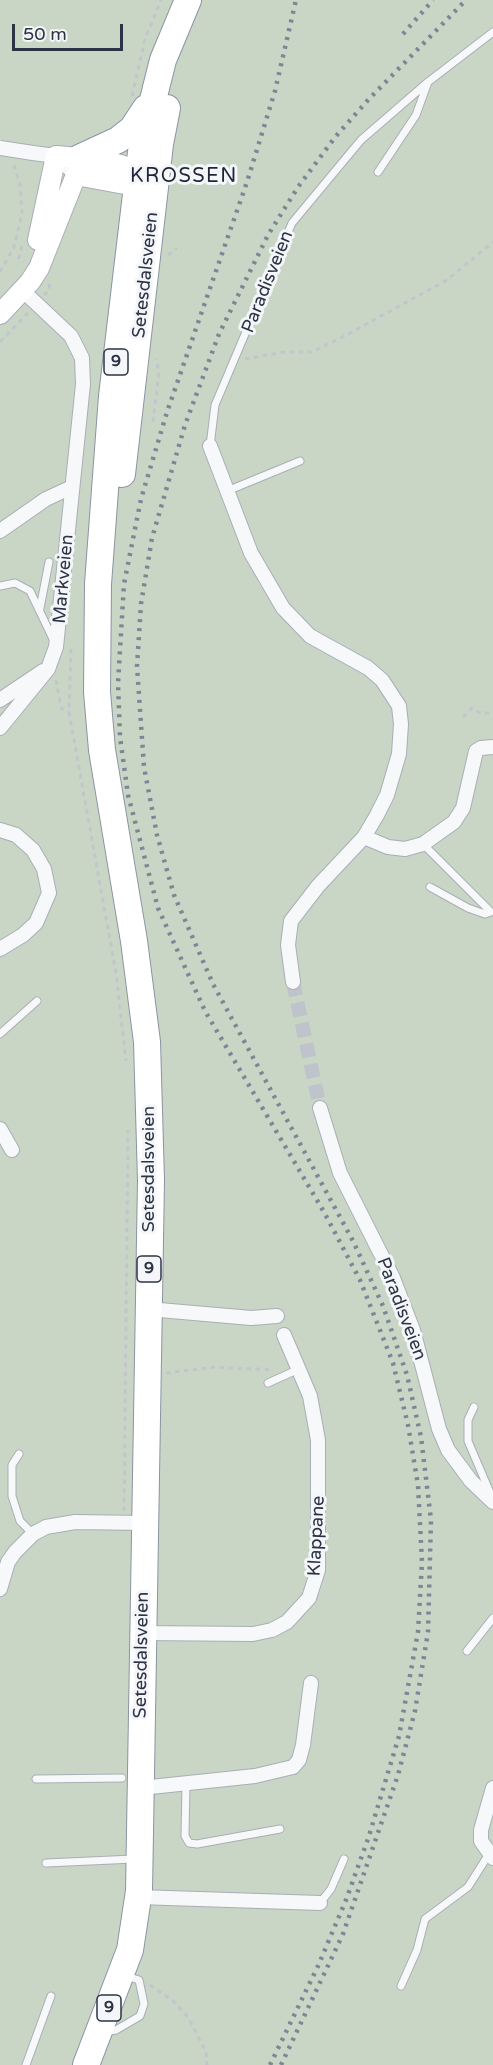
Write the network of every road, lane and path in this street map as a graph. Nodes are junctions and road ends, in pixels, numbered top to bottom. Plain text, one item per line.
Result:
1 (188, 0) edge
2 (201, 0) edge
3 (493, 32) edge
4 (429, 82) junction
5 (151, 101) junction
6 (0, 148) edge
7 (10, 160) dead end
8 (20, 162) dead end
9 (70, 163) junction
10 (14, 165) dead end
11 (378, 172) dead end
12 (144, 177) junction
13 (493, 242) edge
14 (0, 272) edge
15 (21, 289) junction
16 (0, 314) edge
17 (10, 333) dead end
18 (0, 342) edge
19 (234, 361) junction
20 (159, 372) dead end
21 (153, 422) dead end
22 (210, 446) joint
23 (300, 460) dead end
24 (72, 487) junction
25 (227, 491) junction
26 (0, 531) edge
27 (49, 562) dead end
28 (0, 586) edge
29 (40, 608) junction
30 (56, 646) junction
31 (69, 665) dead end
32 (48, 669) junction
33 (69, 686) junction
34 (74, 686) dead end
35 (0, 700) edge
36 (69, 711) junction
37 (493, 713) edge
38 (463, 717) dead end
39 (0, 728) edge
40 (493, 747) edge
41 (0, 830) edge
42 (364, 837) junction
43 (423, 844) junction
44 (430, 887) dead end
45 (0, 949) edge
46 (292, 982) tunnel mouth
47 (37, 1001) dead end
48 (0, 1034) edge
49 (127, 1072) dead end
50 (320, 1107) tunnel mouth
51 (128, 1119) dead end
52 (0, 1129) edge
53 (12, 1150) dead end
54 (148, 1310) junction
55 (277, 1316) dead end
56 (285, 1335) dead end
57 (299, 1369) junction
58 (146, 1375) junction
59 (282, 1377) junction
60 (268, 1383) dead end
61 (474, 1407) dead end
62 (18, 1454) dead end
63 (493, 1501) edge
64 (134, 1523) junction
65 (33, 1534) junction
66 (0, 1589) edge
67 (493, 1618) edge
68 (142, 1633) junction
69 (467, 1651) dead end
70 (311, 1683) dead end
71 (36, 1779) dead end
72 (131, 1783) junction
73 (186, 1784) junction
74 (493, 1788) edge
75 (280, 1829) dead end
76 (491, 1856) edge
77 (140, 1859) junction
78 (344, 1859) dead end
79 (46, 1863) dead end
80 (320, 1903) joint
81 (137, 1907) junction
82 (131, 1978) junction
83 (400, 1986) dead end
84 (51, 1996) dead end
85 (26, 2065) edge
86 (86, 2065) edge
87 (207, 2065) edge

1 - 5 highway, Setesdalsveien / 9
2 - 12 highway, Setesdalsveien / 9
3 - 4 lane, Paradisveien
4 - 11 lane
4 - 19 lane, Paradisveien
5 - 9 highway, 9
5 - 12 highway, Setesdalsveien / 9
6 - 9 street, bridge
7 - 8 path
9 - 12 main road
9 - 15 main road
9 - 15 main road
10 - 14 path
12 - 54 highway, Setesdalsveien / 9
13 - 19 path
15 - 16 main road
15 - 24 street, Markveien
17 - 18 path
19 - 22 lane, Paradisveien
20 - 21 path
22 - 25 street, Paradisveien
23 - 25 lane
24 - 26 street
24 - 30 street, Markveien
25 - 42 street, Paradisveien
27 - 29 lane
28 - 29 lane
29 - 30 lane
30 - 32 street, Markveien
31 - 33 path
32 - 35 street
32 - 36 path
32 - 39 street, Markveien
33 - 34 path
33 - 36 path
36 - 49 path
37 - 38 path
40 - 43 street
41 - 45 street
42 - 43 street
42 - 46 street, Paradisveien
43 - 44 lane
47 - 48 lane
50 - 63 street, Paradisveien
51 - 64 path
52 - 53 street
54 - 55 street
54 - 58 highway, Setesdalsveien / 9
56 - 57 street, Klappane
57 - 59 lane
57 - 68 street, Klappane
58 - 59 path
58 - 64 highway, Setesdalsveien / 9
59 - 60 lane
61 - 63 lane, Paradisveien
62 - 65 lane
64 - 65 street
64 - 68 highway, Setesdalsveien / 9
65 - 66 street
67 - 69 lane
68 - 72 highway, Setesdalsveien / 9
70 - 73 street
71 - 72 lane
72 - 73 street
72 - 77 highway, Setesdalsveien / 9
73 - 75 lane
74 - 76 street
76 - 83 lane
77 - 79 lane
77 - 81 highway, Setesdalsveien / 9
78 - 80 lane
80 - 81 street
81 - 82 highway, Setesdalsveien / 9
82 - 86 highway, Setesdalsveien / 9
82 - 87 path
84 - 85 lane

